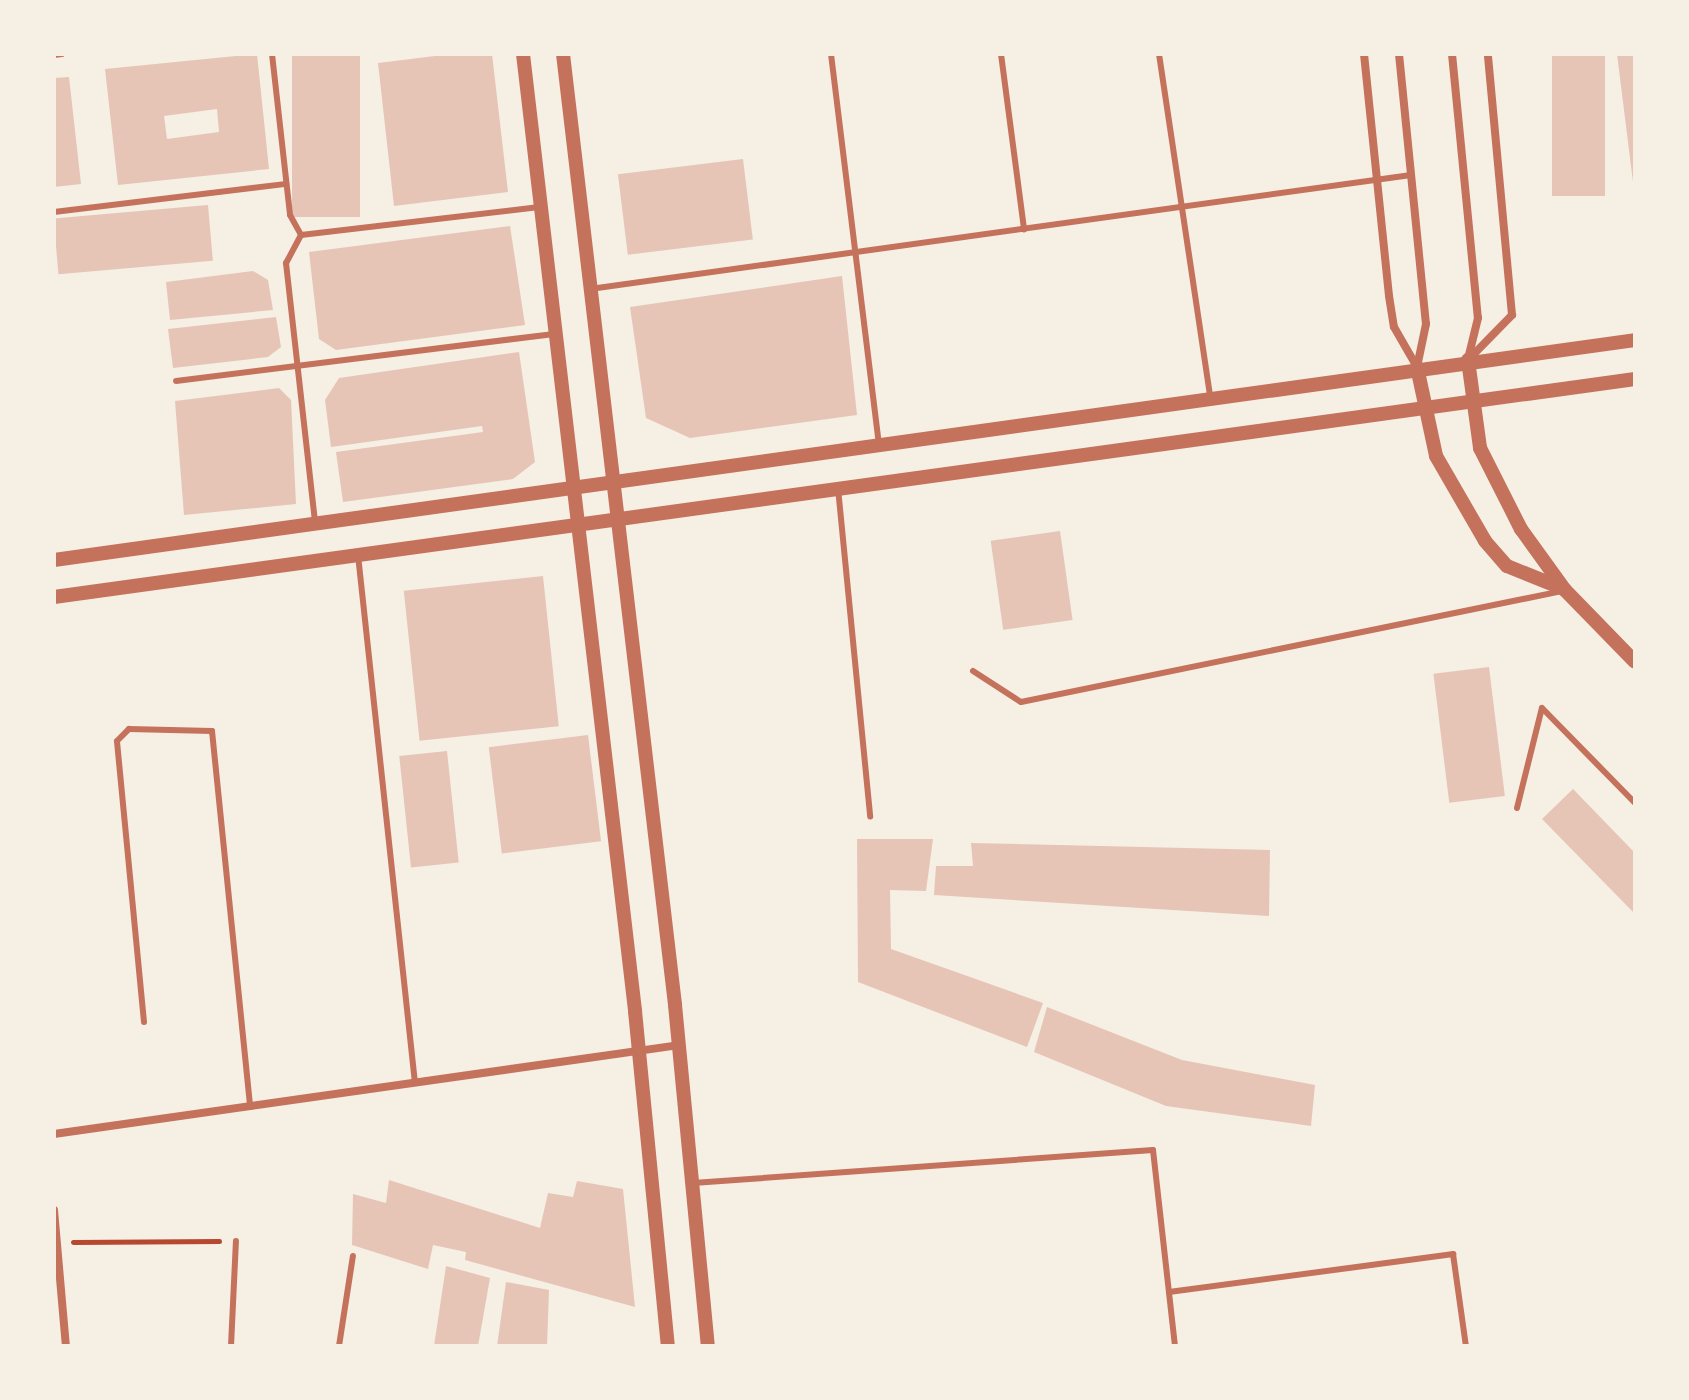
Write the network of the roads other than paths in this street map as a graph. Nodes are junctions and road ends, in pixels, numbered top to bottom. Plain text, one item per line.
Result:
1 (62, 54) edge
2 (272, 54) edge
3 (523, 54) edge
4 (563, 54) edge
5 (831, 54) edge
6 (1001, 54) edge
7 (1159, 54) edge
8 (1364, 54) edge
9 (1399, 54) edge
10 (1452, 54) edge
11 (1488, 54) edge
12 (54, 55) edge
13 (1411, 175) junction
14 (1376, 179) junction
15 (286, 184) junction
16 (539, 207) junction
17 (1182, 207) junction
18 (54, 212) edge
19 (1024, 229) junction
20 (301, 235) junction
21 (858, 252) junction
22 (587, 289) junction
23 (552, 334) junction
24 (1635, 340) edge
25 (1468, 360) junction
26 (297, 365) junction
27 (1417, 367) junction
28 (1635, 379) edge
29 (176, 381) dead end
30 (1210, 396) junction
31 (1472, 399) junction
32 (1422, 406) junction
33 (879, 443) junction
34 (613, 481) junction
35 (576, 486) junction
36 (838, 488) junction
37 (617, 518) junction
38 (315, 523) junction
39 (579, 524) junction
40 (358, 555) junction
41 (54, 560) edge
42 (1565, 590) junction
43 (54, 597) edge
44 (1635, 662) edge
45 (973, 671) dead end
46 (1635, 803) edge
47 (1517, 808) dead end
48 (870, 816) dead end
49 (144, 1022) dead end
50 (679, 1045) junction
51 (639, 1051) junction
52 (415, 1083) junction
53 (250, 1107) junction
54 (54, 1134) edge
55 (693, 1183) junction
56 (54, 1210) edge
57 (236, 1241) road end
58 (55, 1242) edge
59 (353, 1256) dead end
60 (56, 1262) edge
61 (1169, 1292) junction
62 (66, 1346) edge
63 (231, 1346) edge
64 (339, 1346) edge
65 (668, 1346) edge
66 (708, 1346) edge
67 (1175, 1346) edge
68 (1466, 1346) edge

1 - 12 lane
2 - 15 lane
3 - 16 street
4 - 22 street
5 - 21 lane
6 - 19 lane
7 - 17 lane
8 - 14 street
9 - 13 street
10 - 25 street
11 - 25 street
13 - 14 lane
13 - 27 street
14 - 17 lane
14 - 27 street
15 - 18 lane
15 - 20 lane
16 - 20 lane
16 - 23 street
17 - 19 lane
17 - 30 lane
19 - 21 lane
20 - 26 lane
21 - 22 lane
21 - 33 lane
22 - 34 street
23 - 26 lane
23 - 35 street
24 - 25 street
25 - 27 street
25 - 31 street
26 - 29 lane
26 - 38 lane
27 - 30 street
27 - 32 street
28 - 31 street
30 - 33 street
31 - 32 street
31 - 42 street
32 - 36 street
32 - 42 street
33 - 34 street
34 - 35 street
34 - 37 street
35 - 38 street
35 - 39 street
36 - 37 street
36 - 48 lane
37 - 39 street
37 - 50 street
38 - 41 street
39 - 40 street
39 - 51 street
40 - 43 street
40 - 52 lane
42 - 44 street
42 - 45 lane
46 - 47 lane
49 - 53 lane
50 - 51 street
50 - 55 street
51 - 52 street
51 - 65 street
52 - 53 street
53 - 54 street
55 - 61 lane
55 - 66 street
56 - 58 street
57 - 63 lane
58 - 60 street
59 - 64 lane
60 - 62 street
61 - 67 lane
61 - 68 lane

